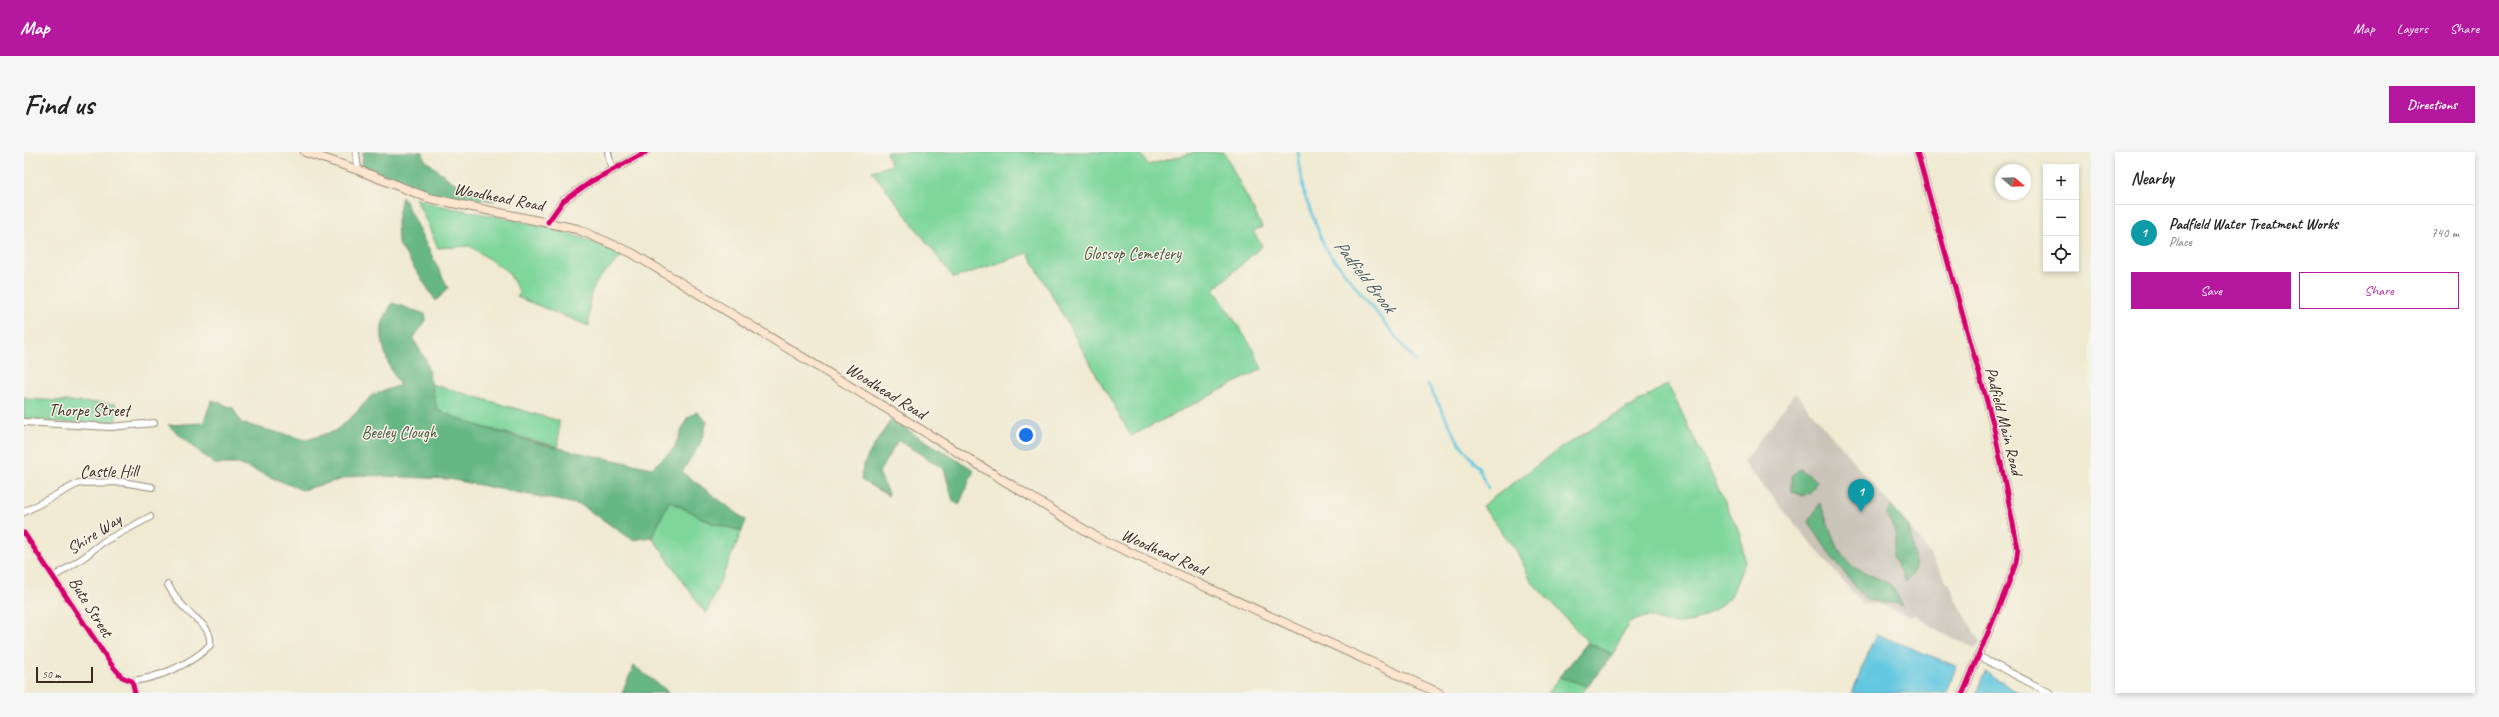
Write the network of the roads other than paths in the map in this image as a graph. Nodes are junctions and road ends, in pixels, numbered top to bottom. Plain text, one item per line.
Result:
1 (305, 152) edge
2 (356, 152) edge
3 (608, 152) edge
4 (646, 152) edge
5 (1917, 152) edge
6 (358, 170) junction
7 (612, 171) junction
8 (548, 222) junction
9 (24, 422) edge
10 (154, 422) dead end
11 (152, 487) dead end
12 (24, 512) edge
13 (150, 517) dead end
14 (24, 533) edge
15 (55, 576) junction
16 (168, 585) dead end
17 (1978, 656) junction
18 (132, 681) junction
19 (135, 693) edge
20 (1440, 693) edge
21 (1963, 693) edge
22 (2050, 693) edge

1 - 6 main road, Woodhead Road
2 - 6 street
3 - 7 street
4 - 7 street
5 - 17 street, Padfield Main Road
6 - 8 main road, Woodhead Road
7 - 8 street
8 - 20 main road, Woodhead Road
9 - 10 street, Thorpe Street
11 - 12 street, Castle Hill
13 - 15 street, Shire Way
14 - 15 street, Bute Street
15 - 18 street, Bute Street
16 - 18 street
17 - 21 street, Padfield Main Road
17 - 22 street
18 - 19 street

